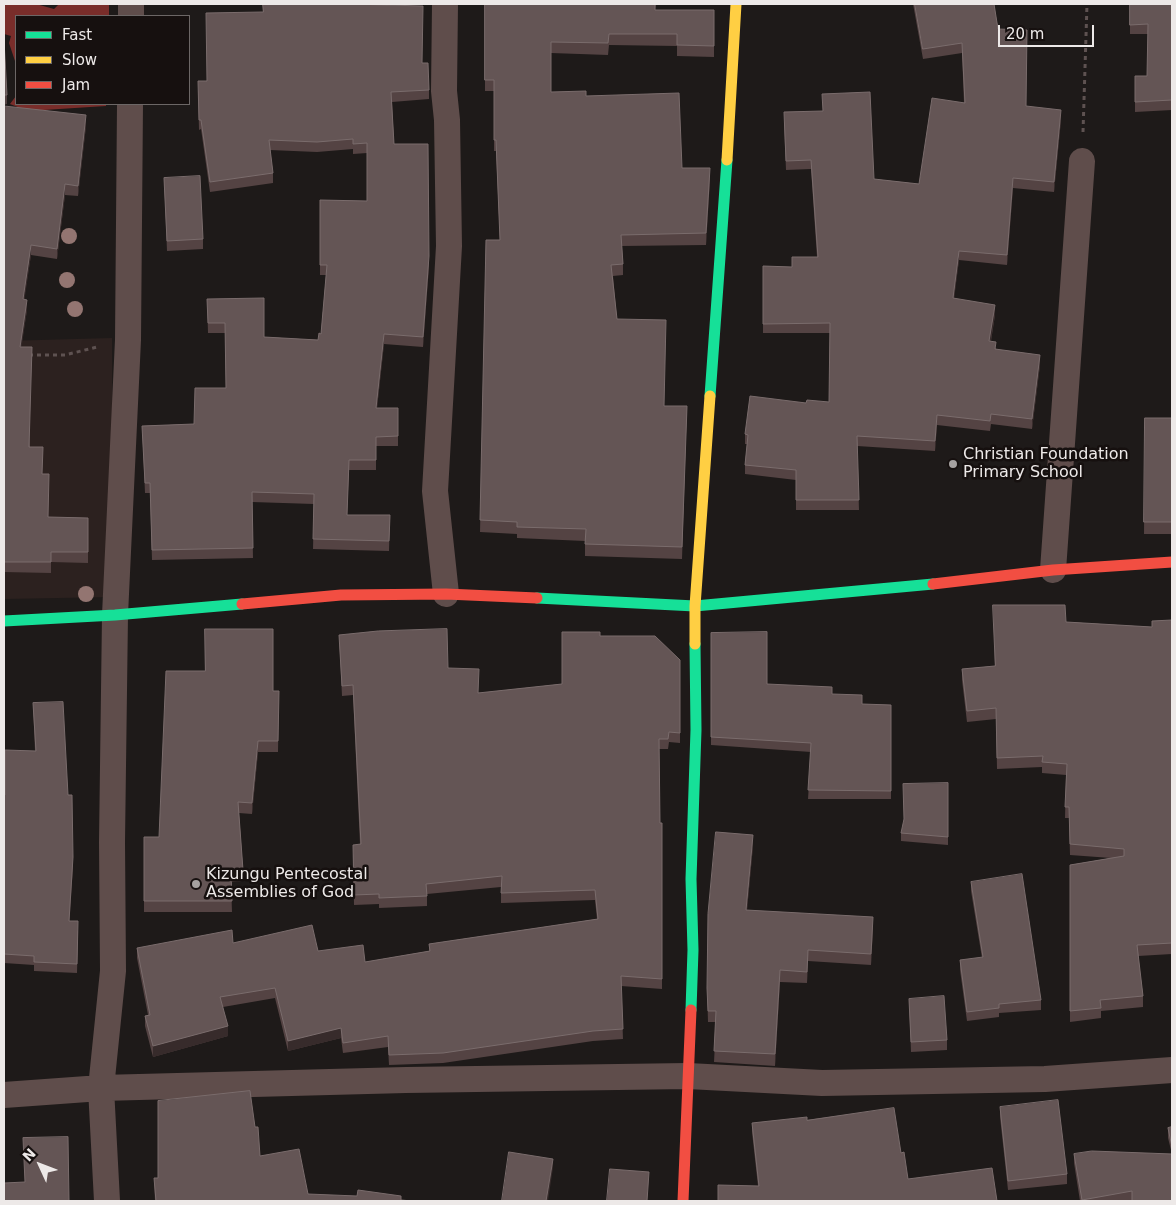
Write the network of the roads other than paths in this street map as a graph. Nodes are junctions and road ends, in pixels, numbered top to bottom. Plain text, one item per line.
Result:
1 (445, 4) edge
2 (736, 4) edge
3 (130, 105) edge
4 (1082, 160) road end
5 (1172, 562) edge
6 (1053, 570) junction
7 (446, 594) junction
8 (694, 606) junction
9 (115, 614) junction
10 (4, 621) edge
11 (1172, 1070) edge
12 (688, 1076) junction
13 (101, 1088) junction
14 (4, 1096) edge
15 (107, 1201) edge
16 (683, 1201) edge

1 - 7 street
2 - 8 street
3 - 9 street
4 - 6 street
5 - 6 street
6 - 8 street
7 - 8 street
7 - 9 street
8 - 12 street
9 - 10 street
9 - 13 street
11 - 12 street
12 - 13 street
12 - 16 street
13 - 14 street
13 - 15 street

